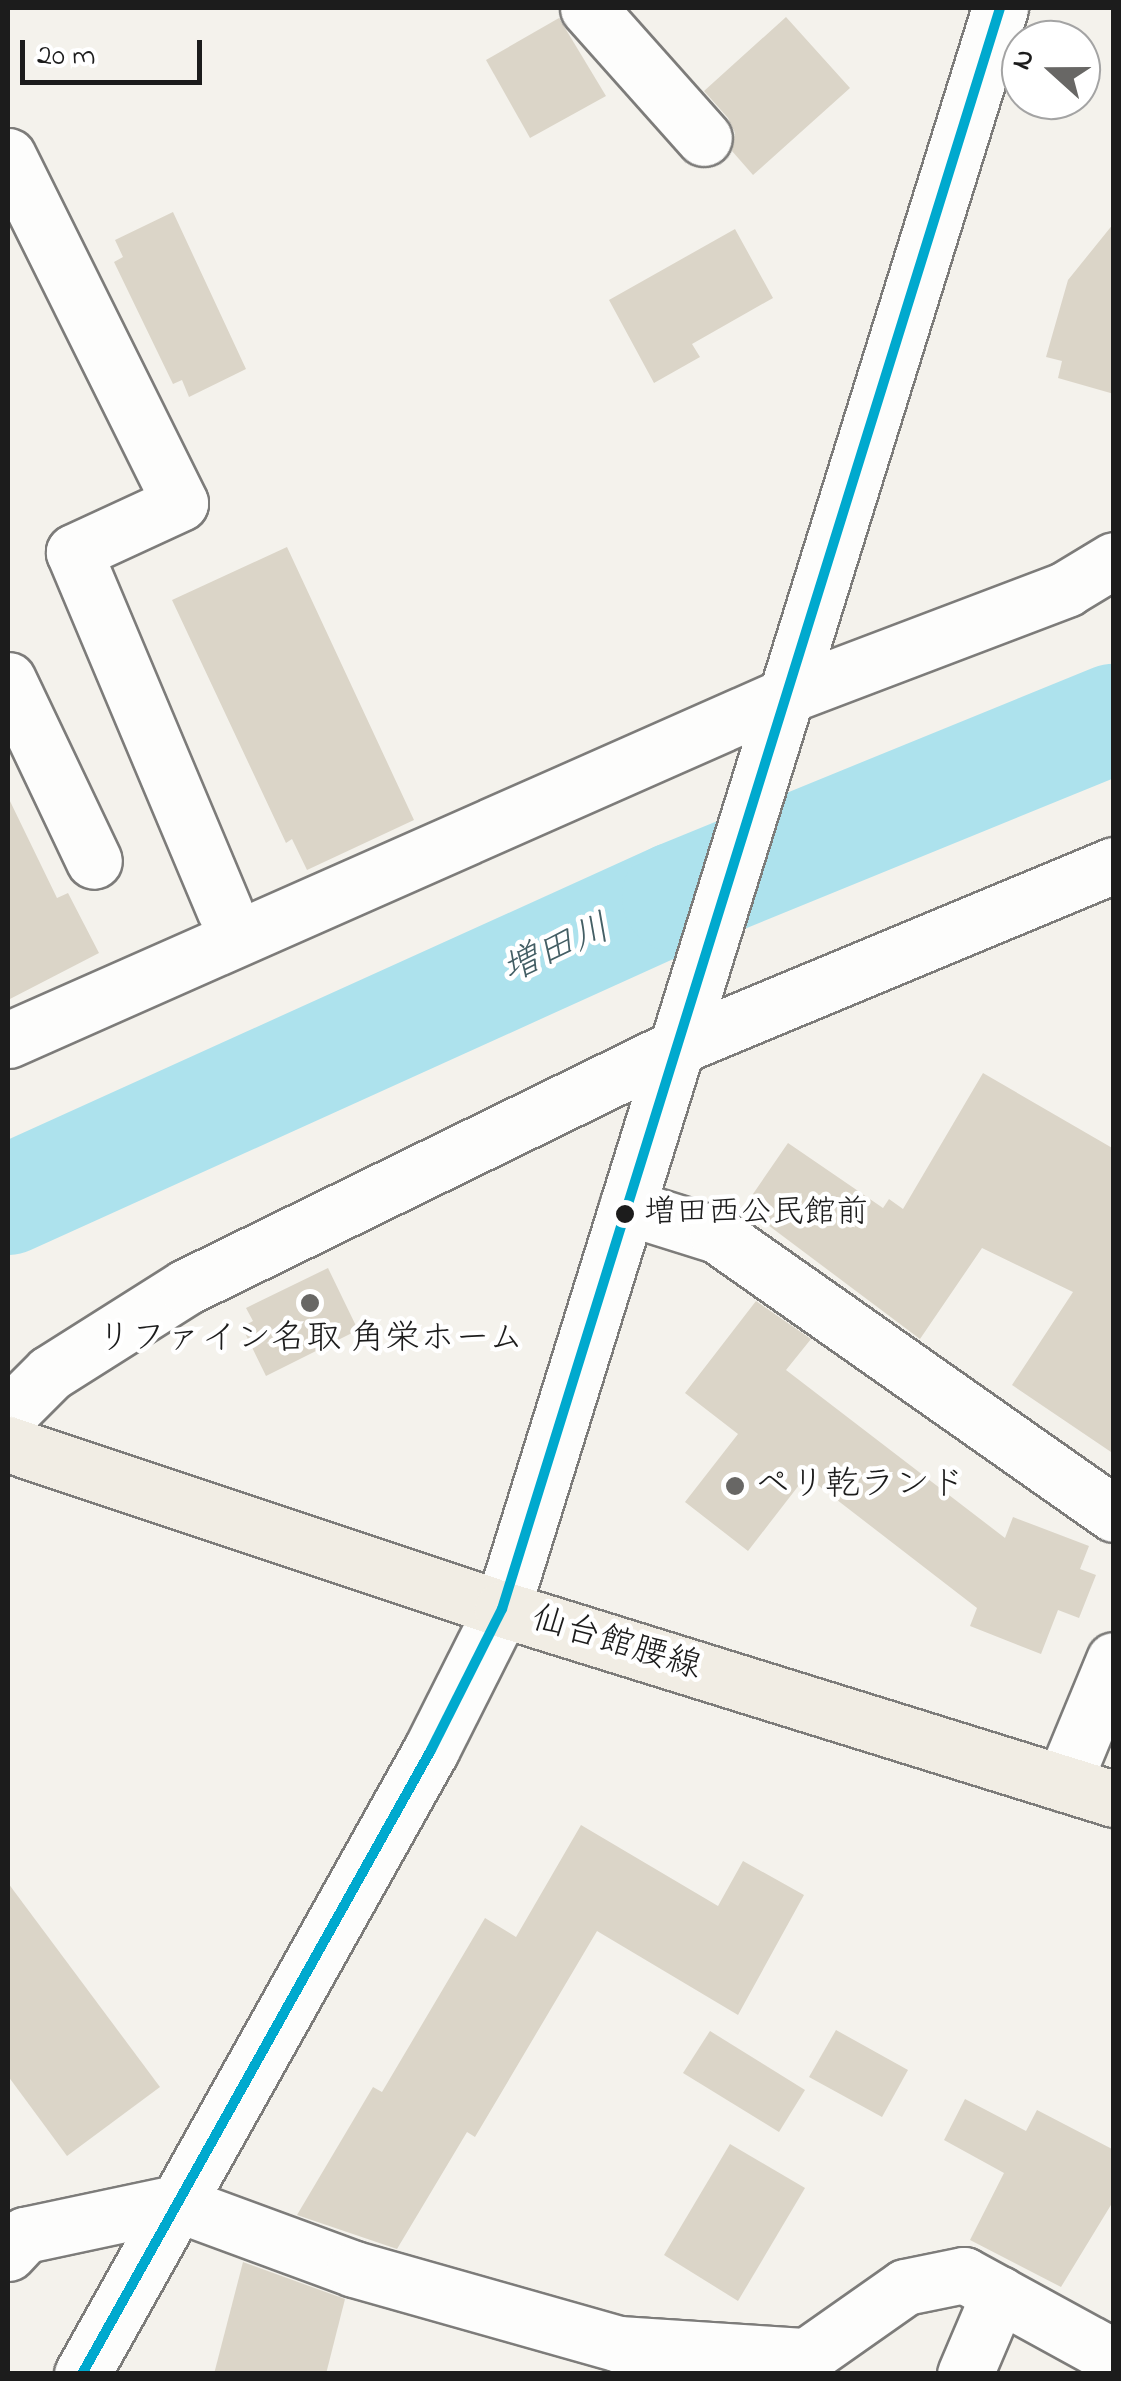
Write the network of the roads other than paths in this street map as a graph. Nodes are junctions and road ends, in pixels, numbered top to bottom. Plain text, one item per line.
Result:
1 (588, 8) edge
2 (1000, 8) edge
3 (704, 138) dead end
4 (8, 156) edge
5 (1114, 560) edge
6 (8, 680) edge
7 (782, 708) junction
8 (94, 861) dead end
9 (1114, 866) edge
10 (225, 911) dead end
11 (685, 1031) junction
12 (8, 1040) edge
13 (627, 1207) junction
14 (8, 1416) edge
15 (8, 1444) edge
16 (1114, 1514) edge
17 (502, 1610) junction
18 (1114, 1660) edge
19 (1088, 1791) edge
20 (175, 2203) junction
21 (8, 2254) edge
22 (998, 2294) junction
23 (1114, 2358) edge
24 (82, 2374) edge
25 (965, 2374) edge

1 - 3 street
2 - 7 street
4 - 10 street
5 - 7 street
6 - 8 street
7 - 11 street
7 - 12 street
9 - 11 street
11 - 13 street
11 - 14 street
13 - 16 street
13 - 17 street
15 - 17 main road, 仙台館腰線
17 - 19 main road, 仙台館腰線
17 - 20 street
18 - 19 street
20 - 21 street
20 - 22 street
20 - 24 street
22 - 23 street
22 - 25 street

